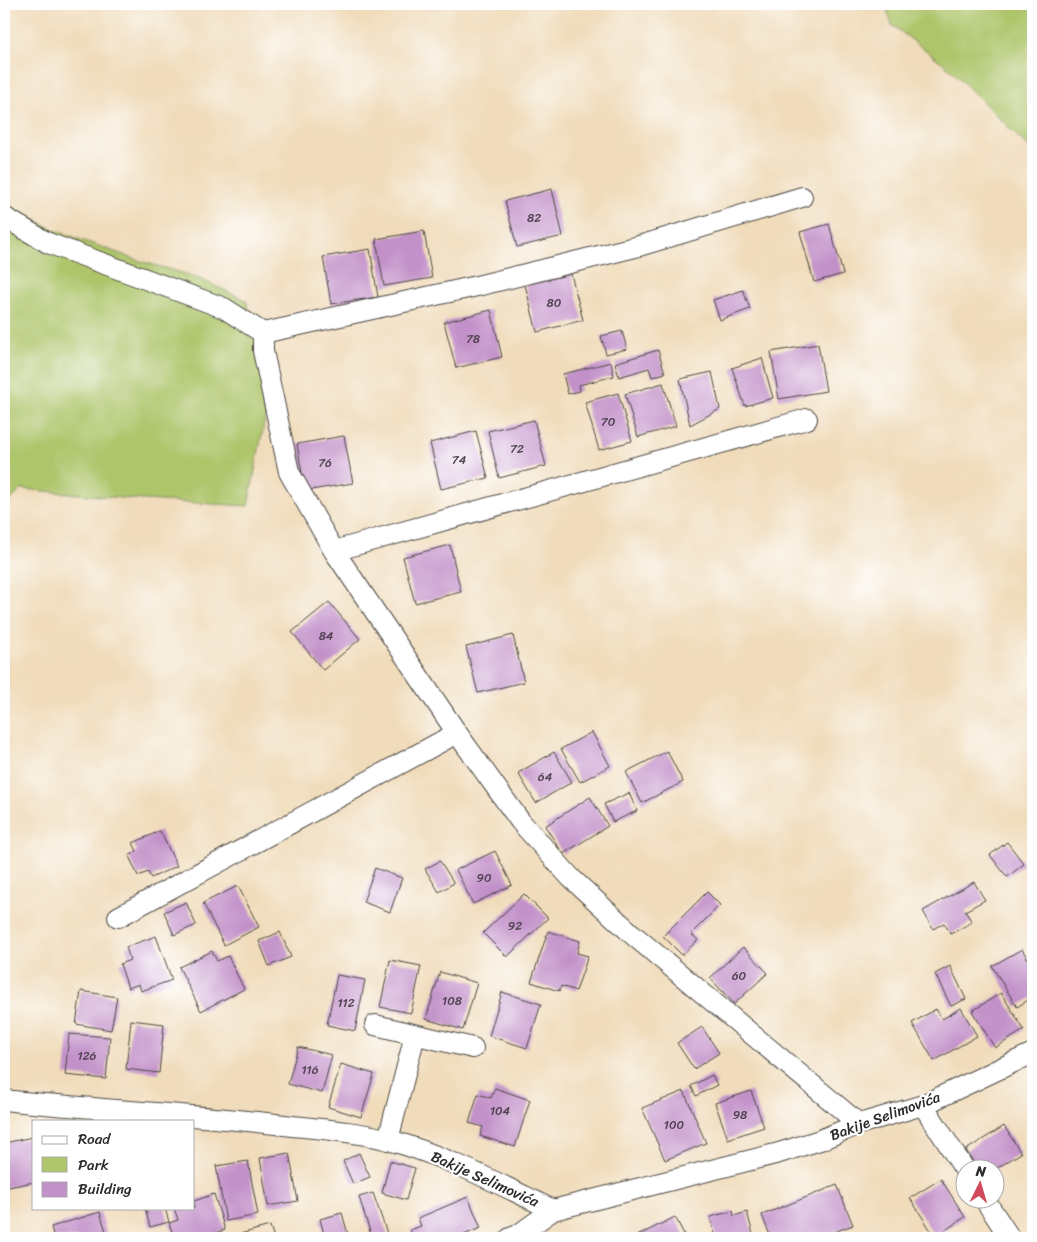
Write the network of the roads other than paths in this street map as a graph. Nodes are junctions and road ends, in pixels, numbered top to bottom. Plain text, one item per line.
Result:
1 (802, 197) dead end
2 (4, 217) edge
3 (263, 333) junction
4 (807, 419) dead end
5 (334, 551) junction
6 (457, 733) junction
7 (118, 917) dead end
8 (375, 1025) dead end
9 (415, 1035) junction
10 (473, 1048) dead end
11 (1033, 1053) edge
12 (4, 1100) edge
13 (922, 1105) junction
14 (859, 1124) junction
15 (388, 1140) junction
16 (958, 1160) edge
17 (552, 1210) junction
18 (992, 1210) edge
19 (510, 1238) edge
20 (1010, 1238) edge

1 - 3 street
2 - 3 street
3 - 5 street
4 - 5 street
5 - 6 street
6 - 7 street
6 - 14 street
8 - 9 street
9 - 10 street
9 - 15 street
11 - 13 street, Bakije Selimovića
12 - 15 street, Bakije Selimovića
13 - 14 street, Bakije Selimovića
13 - 16 street
14 - 17 street, Bakije Selimovića
15 - 17 street, Bakije Selimovića
17 - 19 street
18 - 20 street

